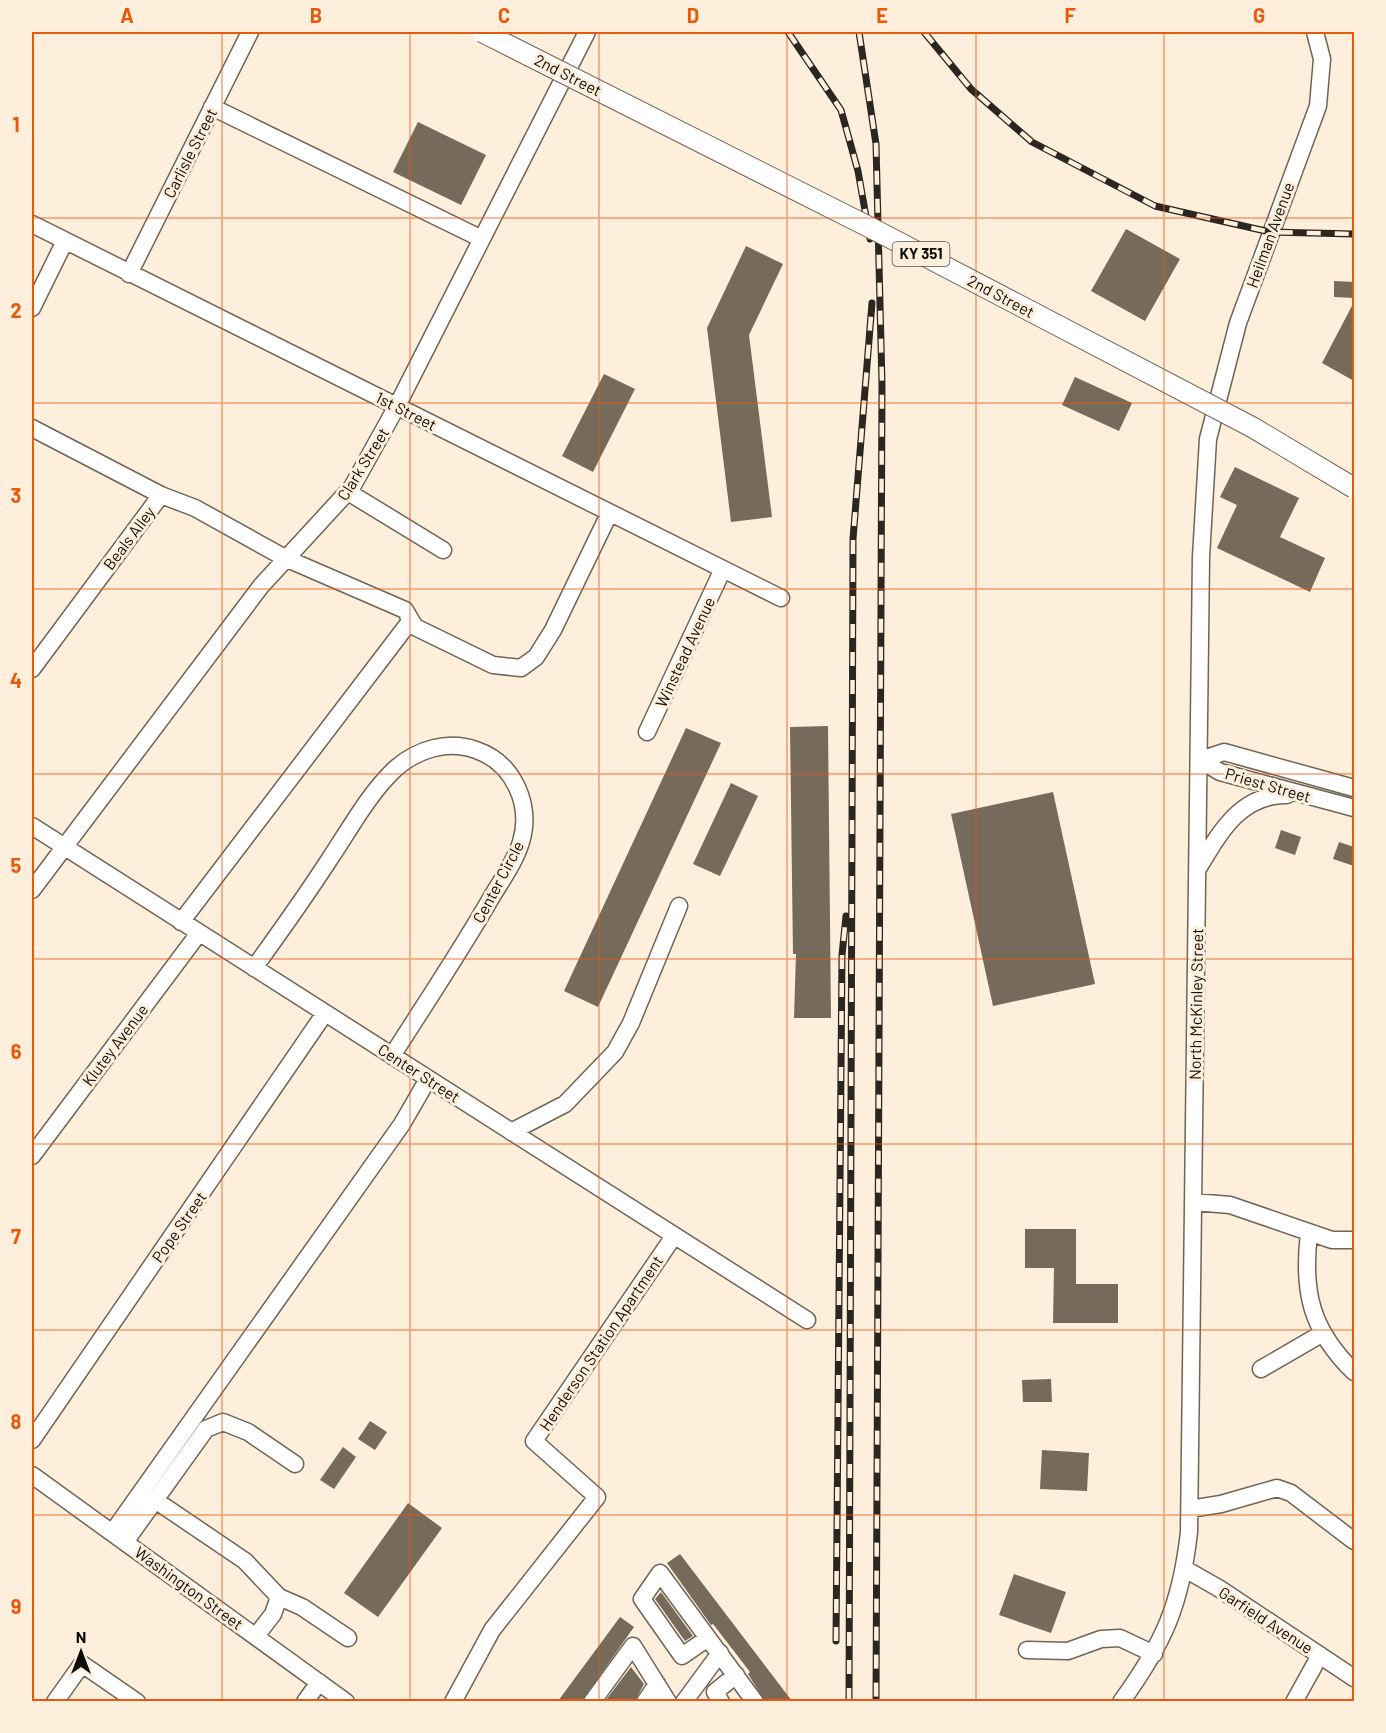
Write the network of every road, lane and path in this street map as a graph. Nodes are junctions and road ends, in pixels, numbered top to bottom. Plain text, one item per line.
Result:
1 (250, 32) edge
2 (482, 32) edge
3 (587, 32) edge
4 (1315, 32) edge
5 (212, 107) junction
6 (32, 224) edge
7 (482, 239) junction
8 (65, 242) junction
9 (129, 274) junction
10 (32, 308) edge
11 (397, 406) junction
12 (32, 428) edge
13 (1208, 439) joint
14 (1354, 488) edge
15 (348, 492) junction
16 (161, 495) junction
17 (609, 513) junction
18 (443, 550) dead end
19 (285, 558) junction
20 (722, 571) junction
21 (781, 598) dead end
22 (411, 620) junction
23 (32, 669) edge
24 (647, 732) dead end
25 (1200, 760) junction
26 (1354, 788) edge
27 (1301, 795) junction
28 (1354, 808) edge
29 (32, 826) edge
30 (64, 847) junction
31 (1199, 868) junction
32 (32, 890) edge
33 (679, 906) dead end
34 (181, 921) junction
35 (199, 933) junction
36 (254, 968) junction
37 (325, 1013) junction
38 (392, 1056) junction
39 (428, 1079) junction
40 (511, 1132) junction
41 (32, 1156) edge
42 (1194, 1202) junction
43 (1309, 1233) junction
44 (674, 1236) junction
45 (1354, 1240) edge
46 (807, 1320) dead end
47 (1323, 1334) junction
48 (1261, 1369) dead end
49 (1354, 1372) edge
50 (32, 1440) edge
51 (295, 1464) dead end
52 (32, 1475) edge
53 (155, 1500) junction
54 (1190, 1509) junction
55 (119, 1538) junction
56 (1354, 1541) edge
57 (1185, 1569) junction
58 (279, 1597) junction
59 (256, 1636) junction
60 (348, 1638) dead end
61 (708, 1638) junction
62 (1027, 1650) dead end
63 (720, 1653) junction
64 (1154, 1654) junction
65 (1320, 1655) junction
66 (736, 1675) junction
67 (1350, 1676) edge
68 (319, 1682) junction
69 (657, 1684) junction
70 (55, 1701) edge
71 (137, 1701) edge
72 (305, 1701) edge
73 (346, 1701) edge
74 (453, 1701) edge
75 (592, 1701) edge
76 (645, 1701) edge
77 (668, 1701) edge
78 (684, 1701) edge
79 (721, 1701) edge
80 (755, 1701) edge
81 (1121, 1701) edge
82 (1294, 1701) edge

1 - 5 street, Carlisle Street
2 - 14 main road, 2nd Street / KY 351, bridge
3 - 7 street, Clark Street
4 - 13 street, Heilman Avenue
5 - 7 street
5 - 9 street, Carlisle Street
6 - 8 street, 1st Street
7 - 11 street, Clark Street
8 - 9 street, 1st Street
8 - 10 street
9 - 11 street, 1st Street
11 - 15 street, Clark Street
11 - 17 street, 1st Street
12 - 16 street, Beals Alley
13 - 25 street, North McKinley Street
15 - 18 street
15 - 19 street, Clark Street
16 - 19 street
16 - 23 street, Beals Alley
17 - 20 street, 1st Street
17 - 22 street
19 - 22 street
19 - 30 street, Clark Street
20 - 21 street, 1st Street
20 - 24 street, Winstead Avenue
22 - 34 street
25 - 26 street, Priest Street
25 - 27 street, Priest Street
25 - 31 street, North McKinley Street
27 - 28 street, Priest Street
27 - 31 street
29 - 30 street, Center Street
30 - 32 street, Clark Street
30 - 34 street, Center Street
31 - 42 street, North McKinley Street
33 - 40 street
34 - 35 street, Center Street
35 - 36 street, Center Street
35 - 41 street, Klutey Avenue
36 - 37 street, Center Street
36 - 38 street, Center Circle
37 - 38 street, Center Street
37 - 50 street, Pope Street
38 - 39 street, Center Street
39 - 40 street, Center Street
39 - 55 street
40 - 44 street, Center Street
42 - 43 street
42 - 54 street, North McKinley Street
43 - 45 street
43 - 47 street
44 - 46 street, Center Street
44 - 74 street, Henderson Station Apartment
47 - 48 street
47 - 49 street
51 - 53 street
52 - 55 street, Washington Street
53 - 55 street
53 - 58 street
54 - 56 street
54 - 57 street, North McKinley Street
55 - 59 street, Washington Street
57 - 64 street, North McKinley Street
57 - 65 street, Garfield Avenue
58 - 59 street
58 - 60 street
59 - 68 street, Washington Street
61 - 61 street
61 - 63 street
62 - 64 street
63 - 66 street
63 - 78 street
64 - 81 street, North McKinley Street
65 - 67 street, Garfield Avenue
65 - 82 street
66 - 79 street
66 - 80 street
68 - 72 street
68 - 73 street, Washington Street
69 - 75 street
69 - 76 street
69 - 77 street
70 - 71 street

